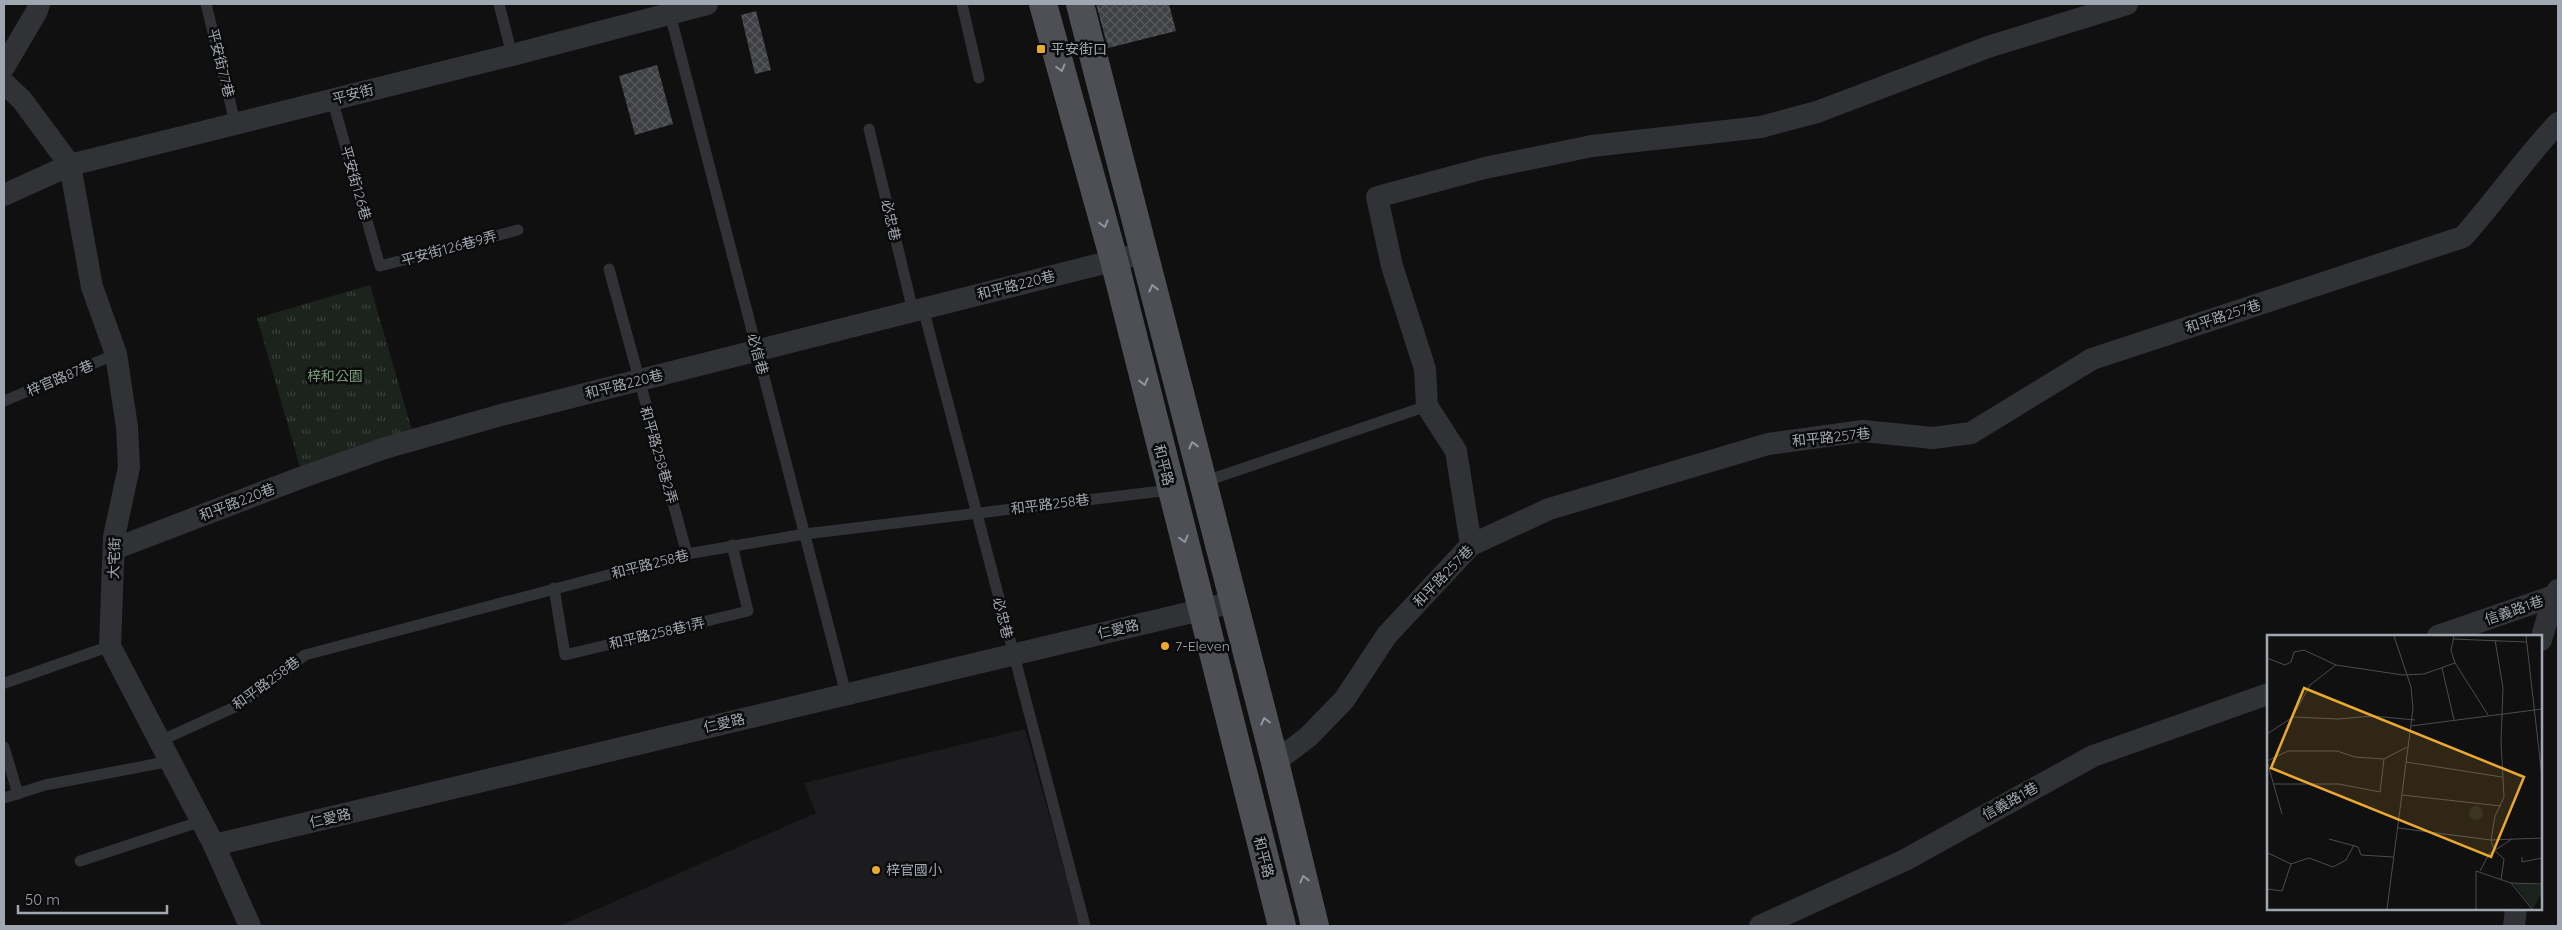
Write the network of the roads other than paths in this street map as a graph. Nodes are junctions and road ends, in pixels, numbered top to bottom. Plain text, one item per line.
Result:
1 (39, 4) edge
2 (206, 4) edge
3 (499, 4) edge
4 (707, 4) edge
5 (962, 4) edge
6 (1043, 4) edge
7 (1080, 4) edge
8 (2127, 4) edge
9 (670, 14) junction
10 (512, 55) junction
11 (4, 67) edge
12 (979, 78) dead end
13 (4, 83) edge
14 (332, 99) junction
15 (235, 122) junction
16 (2558, 123) edge
17 (869, 129) dead end
18 (70, 166) junction
19 (4, 195) edge
20 (518, 230) dead end
21 (1144, 253) junction
22 (1114, 260) junction
23 (380, 266) joint
24 (609, 269) dead end
25 (918, 310) junction
26 (757, 350) junction
27 (116, 354) junction
28 (638, 380) junction
29 (4, 401) edge
30 (1427, 406) junction
31 (1203, 482) junction
32 (1170, 490) junction
33 (977, 512) junction
34 (804, 534) junction
35 (732, 545) junction
36 (1471, 545) junction
37 (114, 549) junction
38 (688, 554) junction
39 (554, 588) junction
40 (2556, 593) edge
41 (1234, 602) junction
42 (1203, 609) junction
43 (2441, 635) edge
44 (2542, 637) edge
45 (110, 646) junction
46 (1012, 654) junction
47 (5, 683) dead end
48 (846, 694) junction
49 (2267, 694) edge
50 (160, 741) junction
51 (4, 748) edge
52 (171, 761) junction
53 (1275, 762) junction
54 (18, 794) junction
55 (4, 798) edge
56 (202, 821) junction
57 (214, 845) junction
58 (80, 861) dead end
59 (2516, 910) edge
60 (250, 926) edge
61 (1085, 926) edge
62 (1282, 926) edge
63 (1315, 926) edge
64 (1760, 926) edge
65 (2514, 926) edge

1 - 11 street
2 - 15 lane, 平安街77巷
3 - 10 lane
4 - 9 street, 平安街
5 - 12 lane
6 -> 22 main road, 和平路
7 - 21 main road
8 - 30 street
9 - 10 street, 平安街
9 - 26 lane, 必信巷
10 - 14 street, 平安街
13 - 18 street
14 - 15 street, 平安街
14 - 23 lane, 平安街126巷
15 - 18 street, 平安街
16 - 36 street, 和平路257巷
17 - 25 lane, 必忠巷
18 - 19 street, 平安街
18 - 27 street, 大宅街
20 - 23 lane, 平安街126巷9弄
21 - 22 street, 和平路220巷
31 -> 21 main road
22 - 25 street, 和平路220巷
22 -> 32 main road, 和平路
24 - 28 lane, 和平路258巷2弄
25 - 26 street, 和平路220巷
25 - 33 lane, 必忠巷
26 - 28 street, 和平路220巷
26 - 34 lane, 必信巷
27 - 29 lane, 梓官路87巷
27 - 37 street, 大宅街
28 - 37 street, 和平路220巷
28 - 38 lane, 和平路258巷2弄
30 - 31 lane
30 - 36 street
31 - 41 main road
32 - 33 lane, 和平路258巷
32 -> 42 main road, 和平路
33 - 34 lane, 和平路258巷
33 - 46 lane, 必忠巷
34 - 35 lane, 和平路258巷
34 - 48 lane, 必信巷
35 - 38 lane, 和平路258巷
35 - 39 lane, 和平路258巷1弄
36 - 53 street, 和平路257巷
37 - 45 street, 大宅街
38 - 39 lane, 和平路258巷
39 - 50 lane, 和平路258巷
40 - 43 street, 信義路1巷
40 - 44 street
41 - 42 street, 仁愛路
53 -> 41 main road
42 - 46 street, 仁愛路
42 - 62 main road, 和平路
45 - 47 lane
45 - 50 street
46 - 48 street, 仁愛路
46 - 61 lane, 必忠巷
48 - 57 street, 仁愛路
49 - 64 street, 信義路1巷
50 - 52 street
51 - 54 lane
52 - 54 lane
52 - 56 street
63 -> 53 main road
54 - 55 lane
56 - 57 street
56 - 58 lane
57 - 60 street
59 - 65 street

